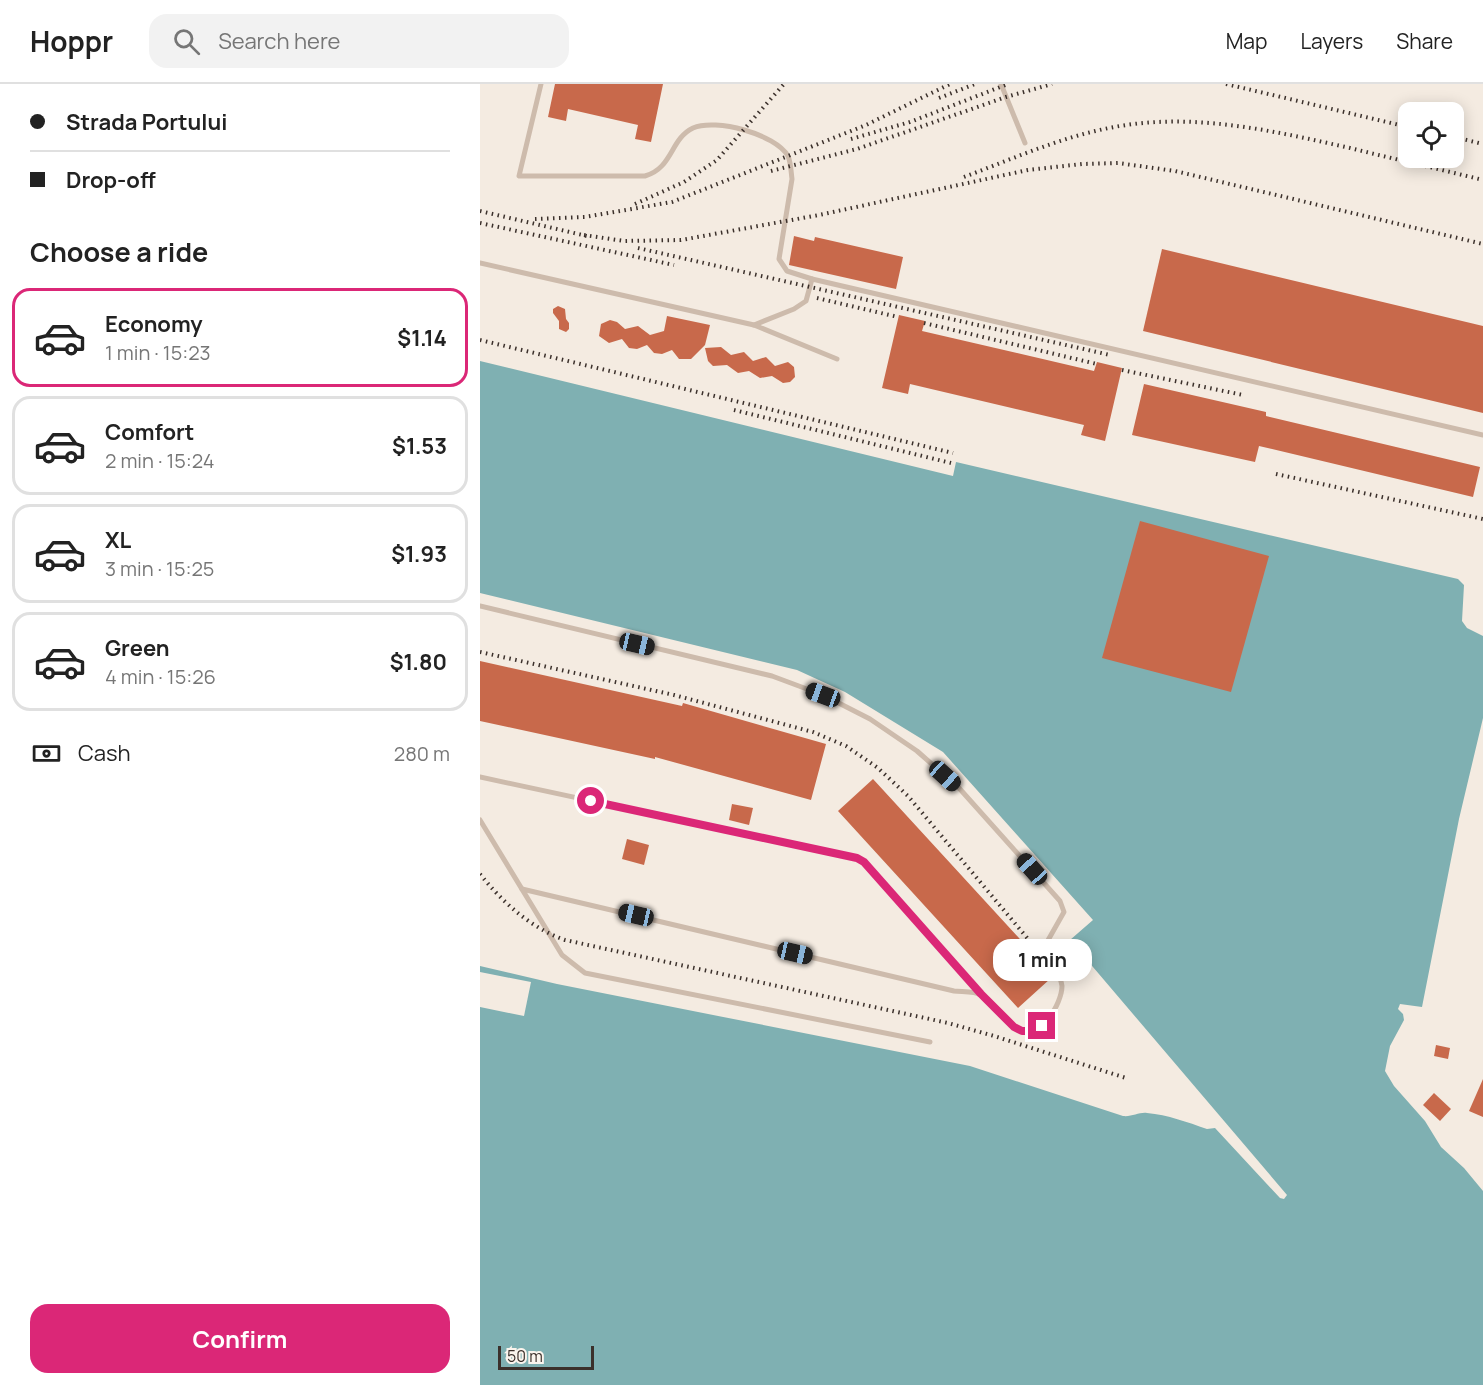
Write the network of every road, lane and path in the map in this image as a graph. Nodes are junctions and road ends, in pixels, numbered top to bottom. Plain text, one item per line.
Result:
1 (541, 84) edge
2 (1001, 84) edge
3 (1025, 143) dead end
4 (480, 263) edge
5 (812, 279) junction
6 (754, 326) junction
7 (837, 359) dead end
8 (1483, 435) edge
9 (480, 606) edge
10 (480, 777) edge
11 (480, 820) edge
12 (522, 889) junction
13 (981, 994) junction
14 (930, 1042) dead end

1 - 5 lane
2 - 3 lane
4 - 6 lane
5 - 6 lane
5 - 8 lane
6 - 7 lane
9 - 13 lane
10 - 13 lane
11 - 12 lane
12 - 13 lane
12 - 14 lane

